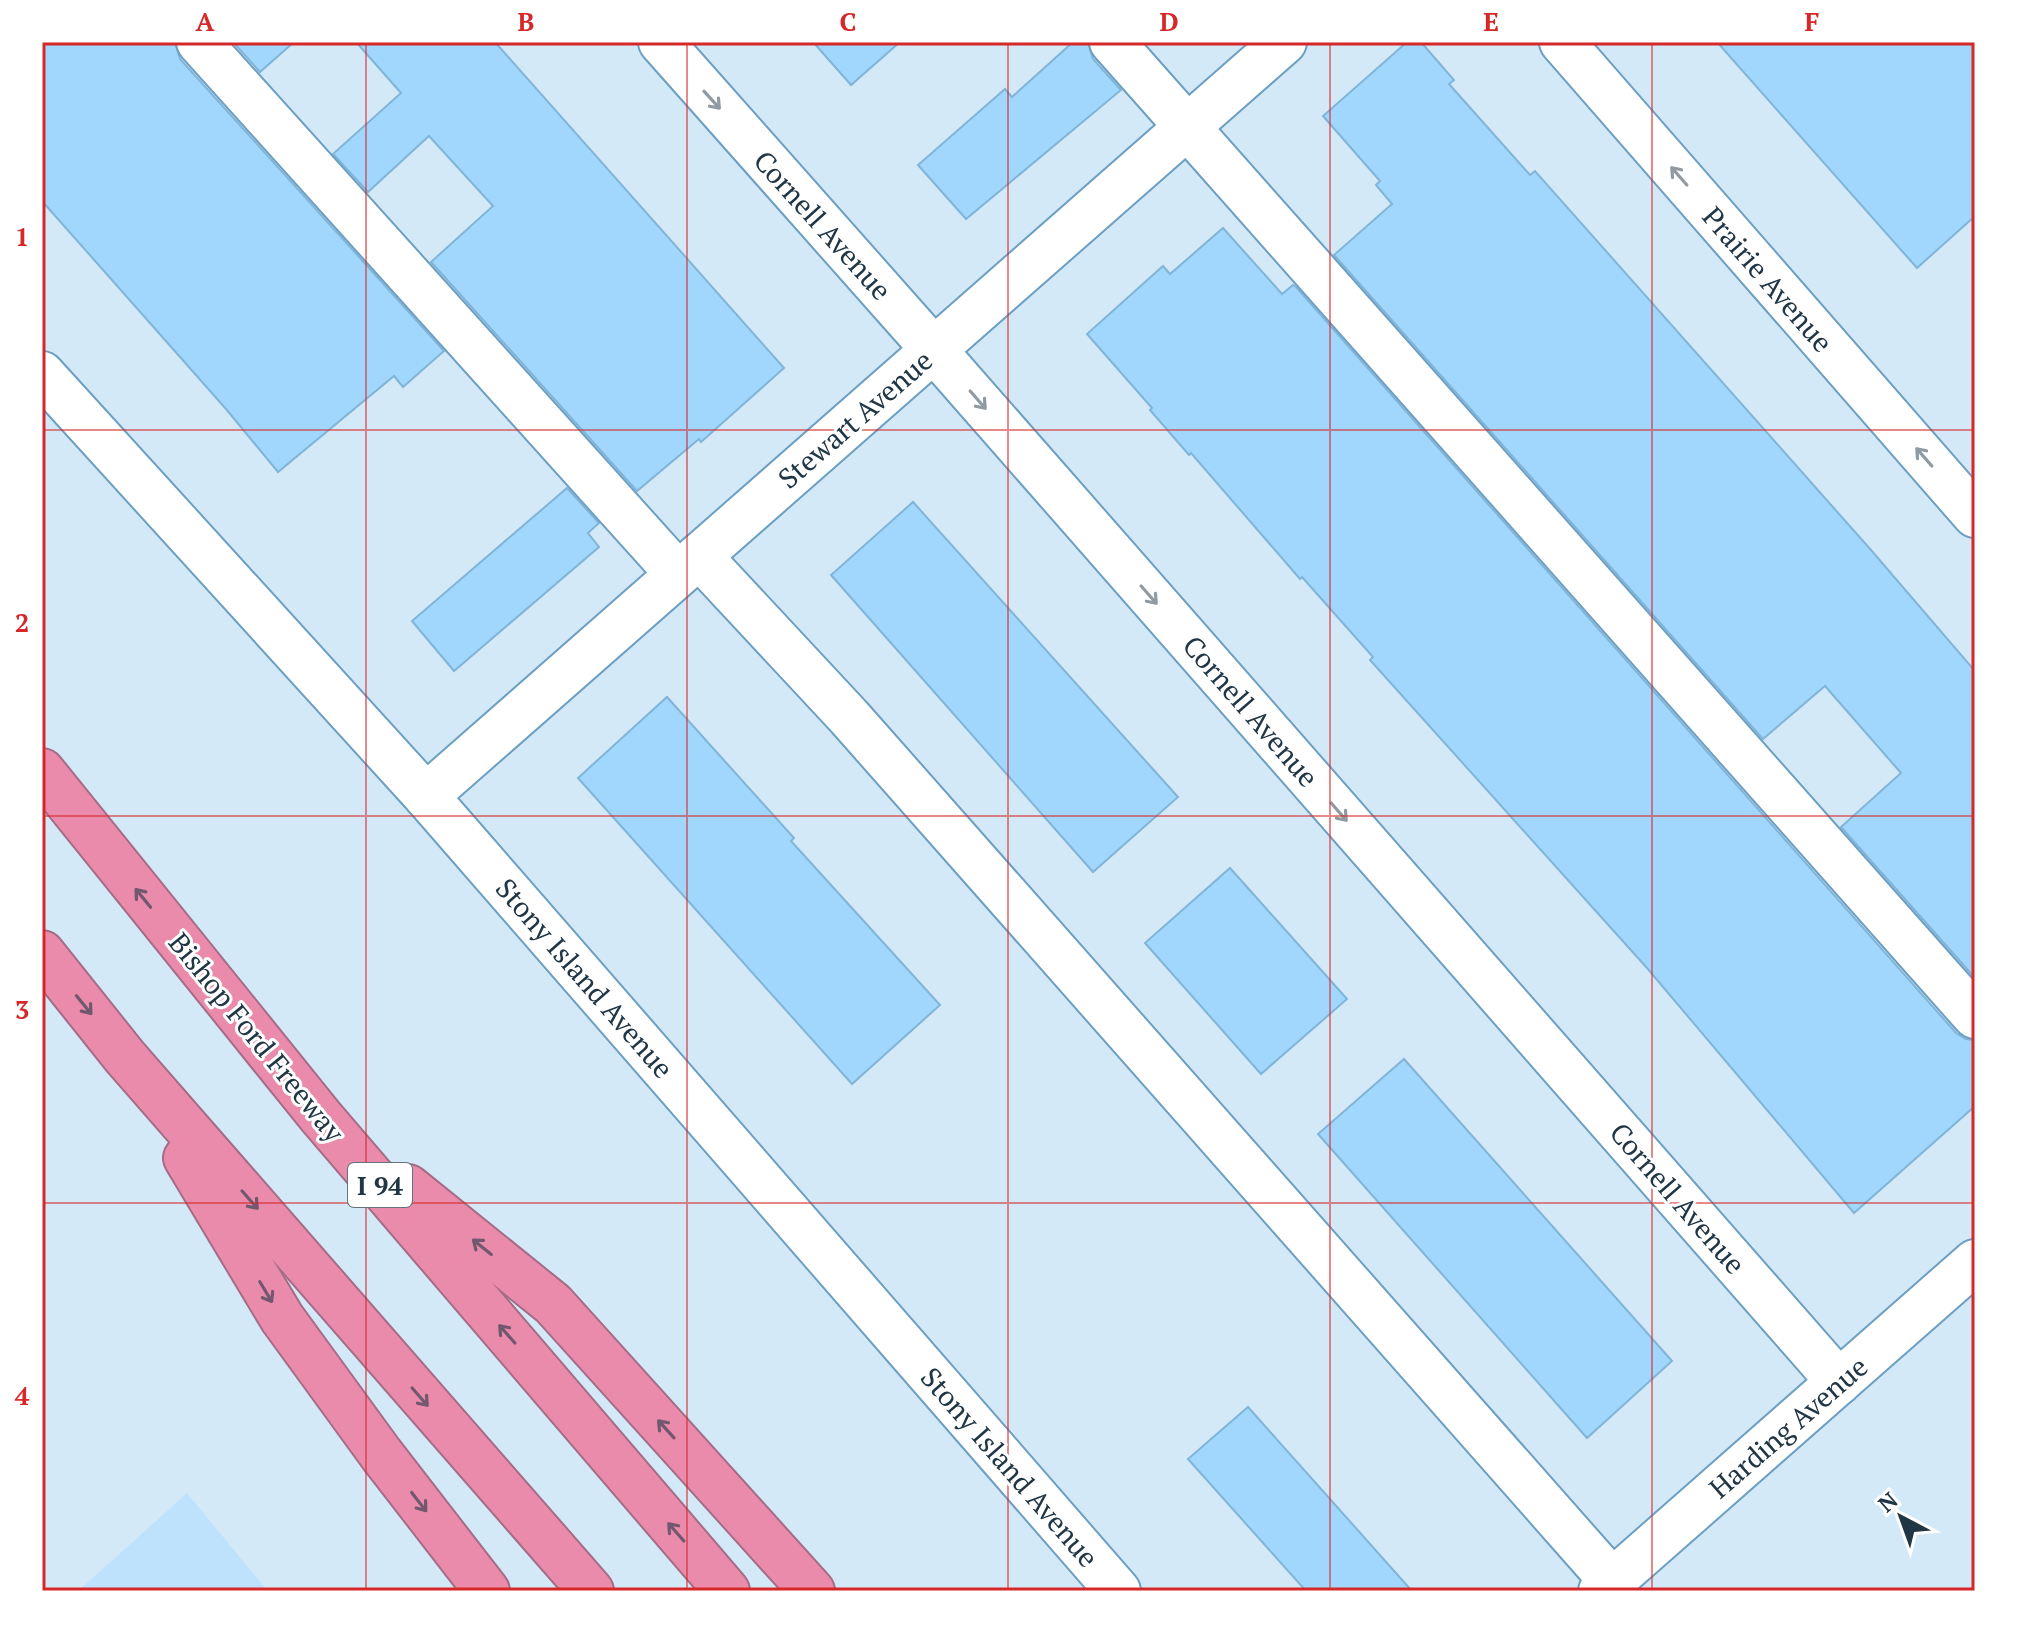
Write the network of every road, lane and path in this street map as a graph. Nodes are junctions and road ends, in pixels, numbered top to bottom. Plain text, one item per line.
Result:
1 (199, 42) edge
2 (661, 42) edge
3 (1112, 42) edge
4 (1284, 42) edge
5 (1562, 42) edge
6 (1187, 127) junction
7 (934, 350) junction
8 (42, 374) edge
9 (1975, 515) edge
10 (689, 565) junction
11 (42, 771) edge
12 (426, 796) junction
13 (42, 953) edge
14 (1975, 1016) edge
15 (125, 1057) junction
16 (321, 1117) junction
17 (1975, 1262) edge
18 (1839, 1382) junction
19 (1607, 1586) edge
20 (487, 1591) edge
21 (591, 1591) edge
22 (727, 1591) edge
23 (812, 1591) edge
24 (1118, 1591) edge

1 - 10 street
2 -> 7 street, Cornell Avenue
3 - 6 street
4 - 6 street, Stewart Avenue
9 -> 5 street, Prairie Avenue
6 - 7 street, Stewart Avenue
6 - 14 street
7 - 10 street, Stewart Avenue
7 -> 18 street, Cornell Avenue
8 - 12 street, Stony Island Avenue
10 - 12 street, Stewart Avenue
10 - 19 street
16 -> 11 highway, Bishop Ford Freeway / I 94
12 - 24 street, Stony Island Avenue
13 -> 15 highway
15 -> 20 highway
15 -> 21 highway
22 -> 16 highway, Bishop Ford Freeway / I 94
23 -> 16 highway
17 - 18 street, Harding Avenue
18 - 19 street, Harding Avenue

